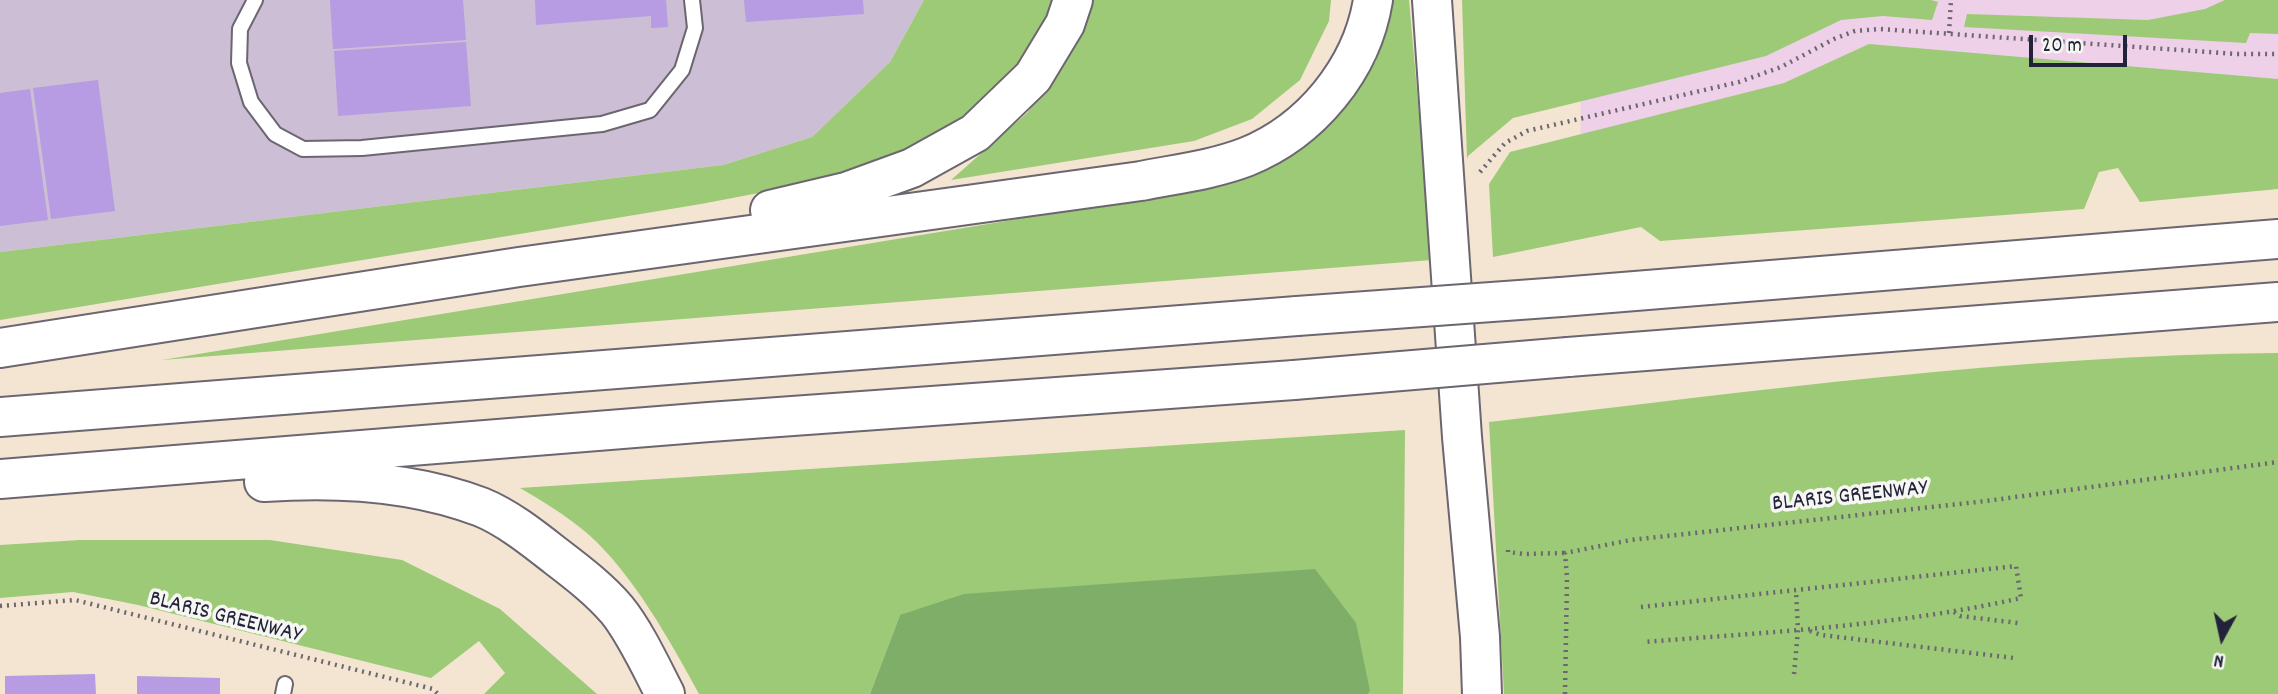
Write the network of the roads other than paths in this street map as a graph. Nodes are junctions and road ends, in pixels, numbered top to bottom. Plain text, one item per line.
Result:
1 (255, 0) edge
2 (692, 0) edge
3 (1073, 0) edge
4 (1373, 0) edge
5 (1432, 0) edge
6 (2278, 239) edge
7 (519, 267) junction
8 (2278, 302) edge
9 (0, 348) edge
10 (0, 417) edge
11 (0, 479) edge
12 (0, 500) edge
13 (665, 694) edge
14 (1482, 694) edge

1 - 2 lane
3 - 7 highway
4 - 7 highway
5 - 14 highway
6 - 10 highway, bridge
7 - 9 highway
8 - 11 highway, bridge
12 - 13 highway

